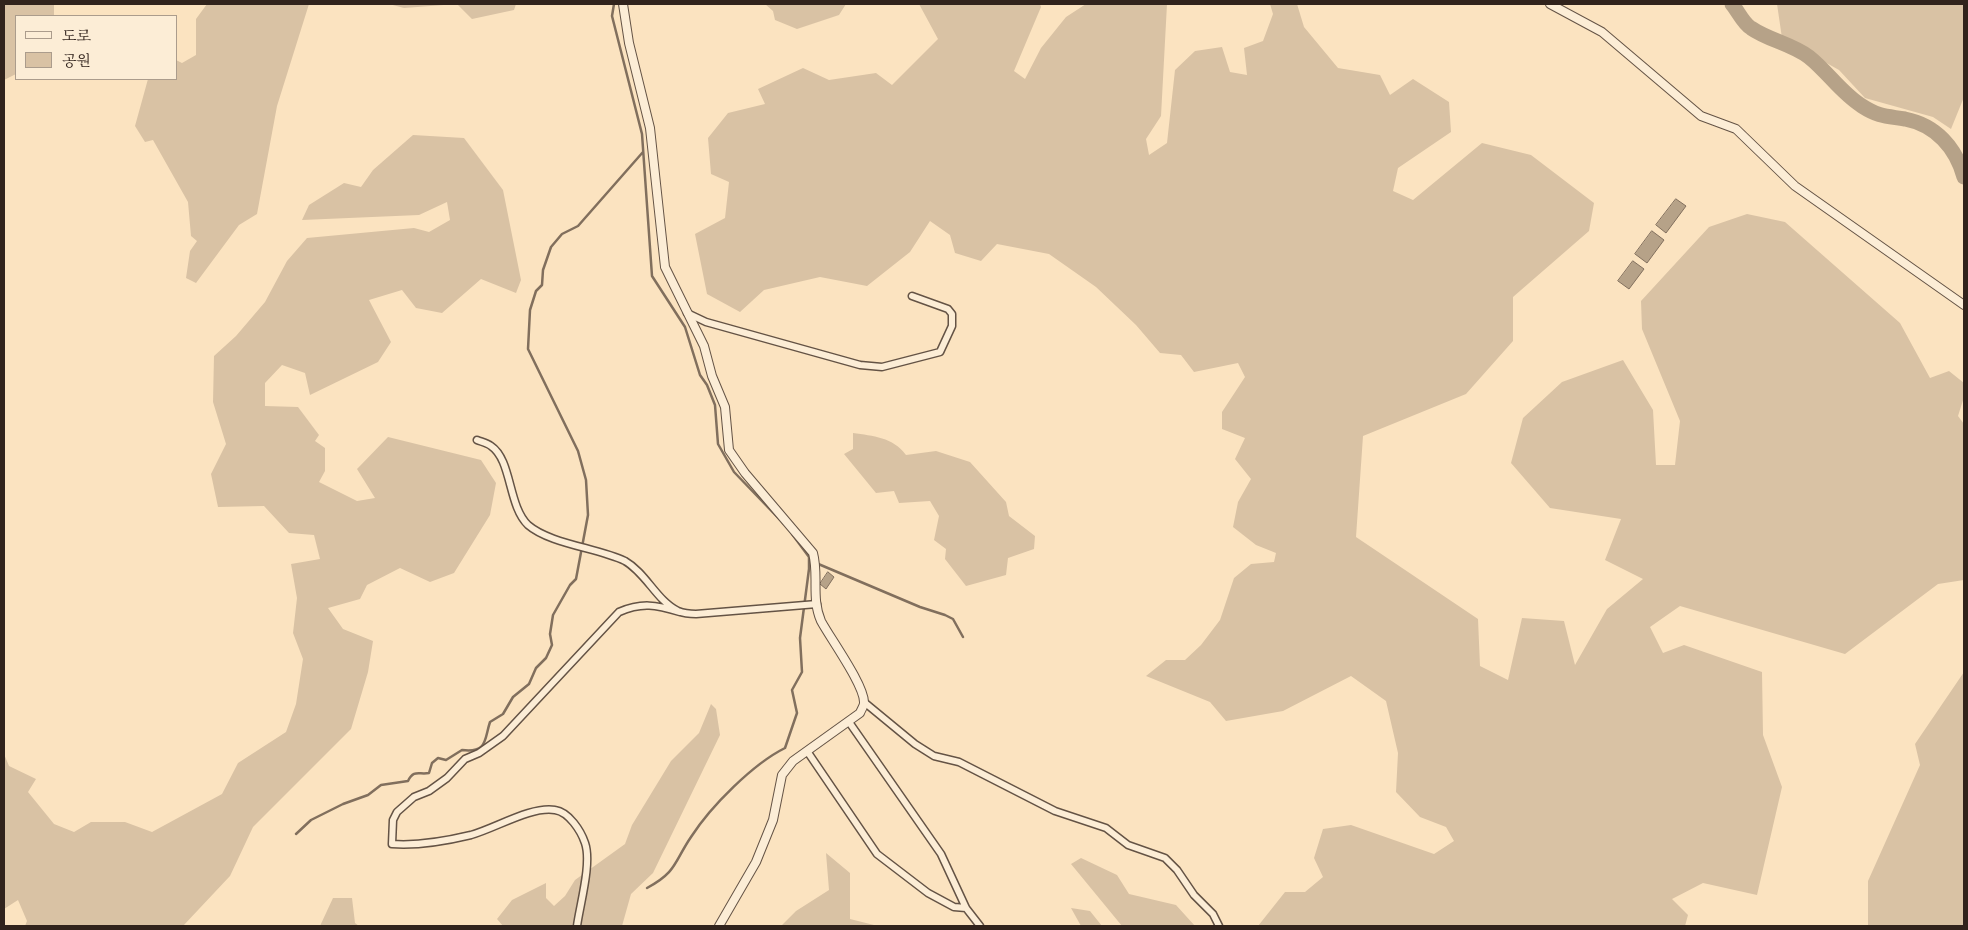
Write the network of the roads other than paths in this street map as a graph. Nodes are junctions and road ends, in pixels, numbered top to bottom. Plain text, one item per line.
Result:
1 (623, 4) edge
2 (1550, 4) edge
3 (912, 296) dead end
4 (1964, 305) edge
5 (686, 313) junction
6 (477, 440) dead end
7 (817, 604) junction
8 (680, 612) junction
9 (864, 702) junction
10 (849, 722) junction
11 (807, 751) junction
12 (966, 908) junction
13 (577, 926) edge
14 (719, 926) edge
15 (980, 926) edge
16 (1219, 926) edge

1 - 5 street
2 - 4 street
3 - 5 street
5 - 7 street
6 - 8 street
7 - 8 street
7 - 9 street
8 - 13 street
9 - 10 street
9 - 16 street
10 - 11 street
10 - 12 street
11 - 12 street
11 - 14 street
12 - 15 street

